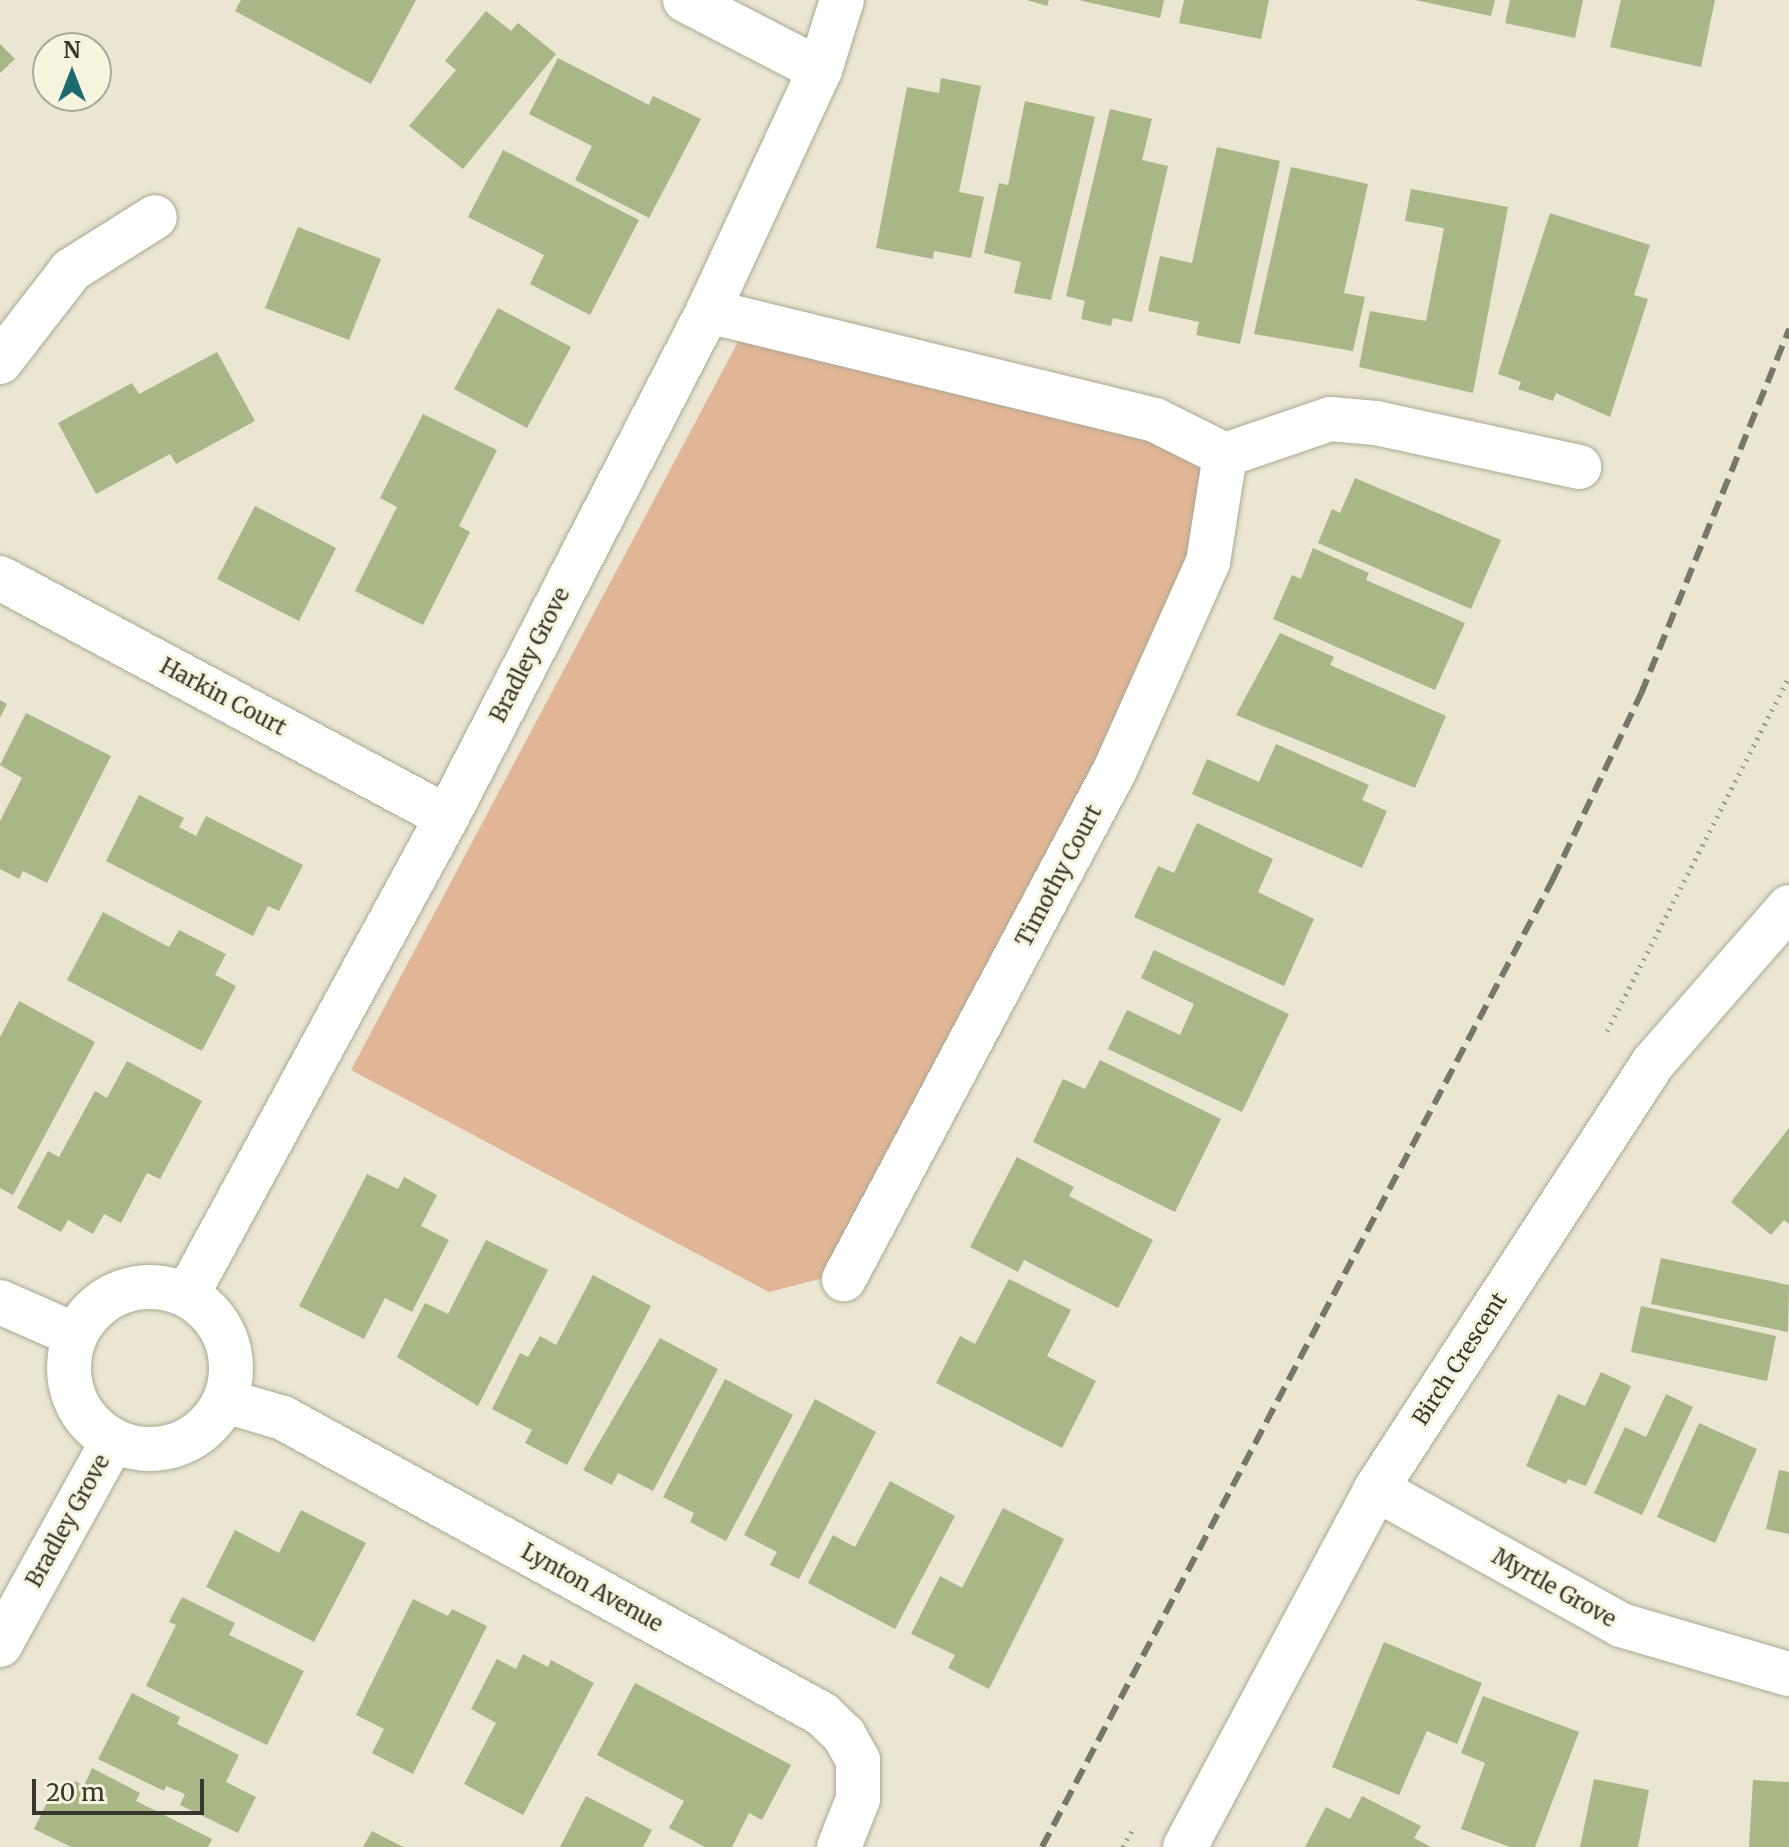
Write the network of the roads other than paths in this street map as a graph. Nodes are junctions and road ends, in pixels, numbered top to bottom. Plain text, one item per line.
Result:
1 (685, 0) edge
2 (842, 0) edge
3 (820, 70) junction
4 (155, 217) dead end
5 (708, 311) junction
6 (0, 362) edge
7 (1225, 455) junction
8 (1579, 467) dead end
9 (0, 578) edge
10 (447, 817) junction
11 (1789, 907) edge
12 (844, 1279) dead end
13 (187, 1295) junction
14 (0, 1302) edge
15 (75, 1335) junction
16 (225, 1401) junction
17 (113, 1440) junction
18 (1376, 1489) junction
19 (0, 1645) edge
20 (1789, 1674) edge
21 (839, 1847) edge
22 (1185, 1847) edge

1 - 3 street
2 - 3 street, Bradley Grove
3 - 5 street, Bradley Grove
4 - 6 street
5 - 7 street
5 - 10 street, Bradley Grove
7 - 8 street
7 - 12 street, Timothy Court
9 - 10 street, Harkin Court
10 - 13 street, Bradley Grove
11 - 18 street, Birch Crescent
13 - 15 street
13 - 16 street
14 - 15 street
15 - 17 street
16 - 17 street
16 - 21 street, Lynton Avenue
17 - 19 street, Bradley Grove
18 - 20 street, Myrtle Grove
18 - 22 street, Birch Crescent

